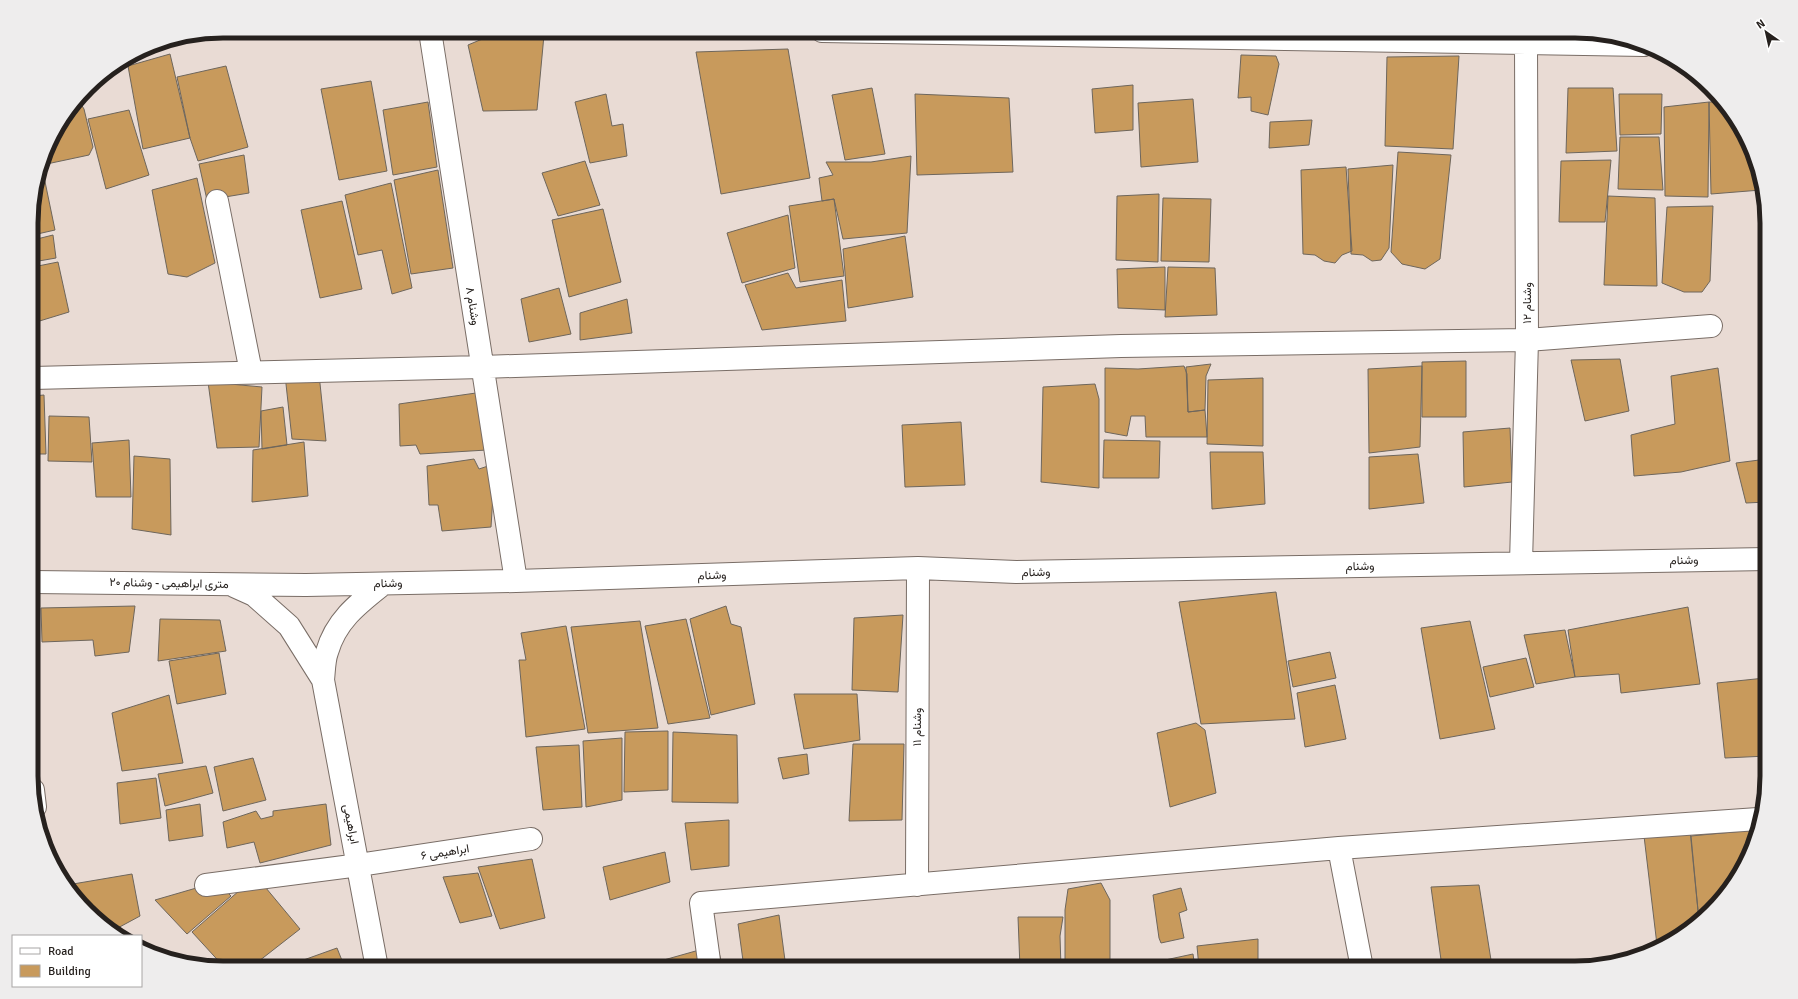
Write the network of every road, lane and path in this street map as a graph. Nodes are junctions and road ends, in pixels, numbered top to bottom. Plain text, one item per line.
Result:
1 (431, 38) edge
2 (1233, 38) edge
3 (1526, 43) junction
4 (1625, 45) edge
5 (218, 201) dead end
6 (1711, 326) dead end
7 (1527, 340) junction
8 (482, 367) junction
9 (251, 372) junction
10 (38, 378) edge
11 (1760, 558) edge
12 (1521, 563) junction
13 (918, 568) junction
14 (516, 581) junction
15 (38, 582) edge
16 (229, 584) junction
17 (383, 584) junction
18 (306, 585) joint
19 (323, 680) junction
20 (1755, 819) edge
21 (531, 839) dead end
22 (1339, 848) junction
23 (359, 865) junction
24 (206, 885) dead end
25 (917, 885) junction
26 (377, 961) edge
27 (709, 961) edge
28 (1361, 961) edge

1 - 8 street, وشنام ۸
2 - 3 street
3 - 4 street
3 - 7 street, وشنام ۱۲
5 - 9 street
6 - 7 street
7 - 8 street
7 - 12 street, وشنام ۱۲
8 - 9 street
8 - 14 street, وشنام ۸
9 - 10 street
11 - 12 street, وشنام
12 - 13 street, وشنام
13 - 14 street, وشنام
13 - 25 street, وشنام ۱۱
14 - 17 street, وشنام
15 - 16 street, ۲۰ متری ابراهیمی - وشنام
16 - 18 street, ۲۰ متری ابراهیمی - وشنام
16 - 19 street
17 - 18 street, وشنام
17 - 19 street
19 - 23 street, ابراهیمی
20 - 22 street
21 - 23 street, ابراهیمی ۶
22 - 25 street
22 - 28 street
23 - 24 street, ابراهیمی ۶
23 - 26 street, ابراهیمی
25 - 27 street

